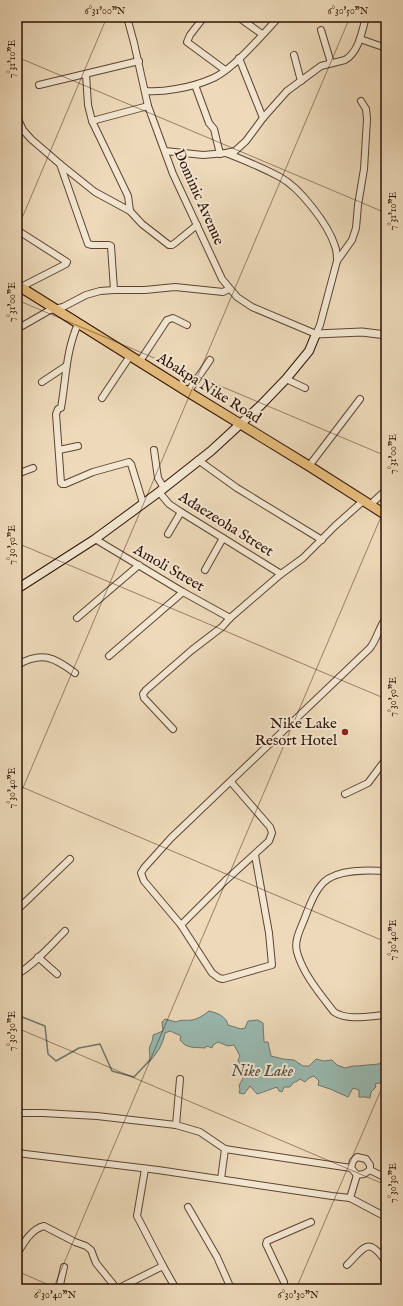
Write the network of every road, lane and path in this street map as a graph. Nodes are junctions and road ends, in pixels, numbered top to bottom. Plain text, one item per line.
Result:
1 (21, 17) edge
2 (127, 17) edge
3 (204, 17) edge
4 (238, 17) edge
5 (279, 17) edge
6 (366, 17) edge
7 (17, 26) edge
8 (321, 30) dead end
9 (262, 34) junction
10 (360, 39) junction
11 (386, 48) edge
12 (294, 55) dead end
13 (239, 58) junction
14 (139, 61) junction
15 (331, 63) junction
16 (225, 70) junction
17 (86, 74) junction
18 (301, 81) junction
19 (39, 85) dead end
20 (196, 85) junction
21 (145, 92) junction
22 (362, 101) dead end
23 (148, 106) junction
24 (17, 117) edge
25 (263, 118) junction
26 (92, 121) junction
27 (165, 151) junction
28 (223, 154) junction
29 (60, 164) junction
30 (130, 211) junction
31 (197, 225) junction
32 (17, 230) edge
33 (337, 261) junction
34 (19, 286) edge
35 (229, 289) junction
36 (114, 290) junction
37 (56, 309) junction
38 (78, 324) junction
39 (187, 325) dead end
40 (17, 329) edge
41 (316, 334) junction
42 (386, 335) edge
43 (130, 356) junction
44 (210, 360) dead end
45 (140, 361) junction
46 (66, 366) junction
47 (286, 379) junction
48 (42, 382) dead end
49 (305, 388) dead end
50 (188, 392) junction
51 (102, 398) dead end
52 (360, 399) dead end
53 (240, 424) junction
54 (78, 446) dead end
55 (59, 450) junction
56 (154, 450) dead end
57 (198, 460) junction
58 (309, 466) junction
59 (33, 468) dead end
60 (17, 474) edge
61 (161, 490) junction
62 (386, 490) edge
63 (365, 502) junction
64 (143, 503) junction
65 (180, 512) junction
66 (386, 515) edge
67 (168, 534) dead end
68 (223, 538) junction
69 (96, 539) junction
70 (322, 540) junction
71 (139, 565) junction
72 (205, 570) dead end
73 (281, 574) junction
74 (17, 589) edge
75 (183, 592) junction
76 (77, 618) dead end
77 (230, 618) junction
78 (386, 618) edge
79 (109, 656) dead end
80 (17, 665) edge
81 (75, 673) dead end
82 (173, 730) dead end
83 (386, 759) edge
84 (231, 782) junction
85 (345, 794) dead end
86 (255, 855) junction
87 (70, 859) dead end
88 (386, 871) edge
89 (17, 910) edge
90 (181, 925) junction
91 (65, 930) dead end
92 (38, 957) junction
93 (17, 974) edge
94 (57, 974) dead end
95 (386, 1014) edge
96 (180, 1079) dead end
97 (17, 1113) edge
98 (176, 1125) junction
99 (226, 1149) junction
100 (17, 1153) edge
101 (351, 1168) junction
102 (145, 1169) junction
103 (370, 1170) junction
104 (357, 1175) junction
105 (386, 1178) edge
106 (221, 1179) junction
107 (350, 1198) junction
108 (188, 1207) dead end
109 (386, 1217) edge
110 (311, 1222) dead end
111 (17, 1253) edge
112 (386, 1262) edge
113 (163, 1266) junction
114 (347, 1266) dead end
115 (64, 1267) dead end
116 (59, 1289) edge
117 (117, 1289) edge
118 (176, 1289) edge
119 (227, 1289) edge
120 (284, 1289) edge

1 - 7 street
2 - 14 street, Dominic Avenue
3 - 16 street
4 - 9 street
5 - 9 street
6 - 10 street
8 - 15 street
9 - 13 street
10 - 11 street
10 - 15 street
12 - 18 street
13 - 16 street
13 - 25 street
14 - 17 street
14 - 21 street, Dominic Avenue
15 - 18 street
16 - 20 street
17 - 19 street
17 - 26 street
18 - 25 street
20 - 21 street
20 - 28 street
21 - 23 street, Dominic Avenue
22 - 33 street
23 - 26 street
23 - 27 street, Dominic Avenue
24 - 29 street
25 - 28 street
26 - 30 street
27 - 28 street
27 - 31 street, Dominic Avenue
28 - 33 street
29 - 30 street
29 - 36 street
30 - 31 street
31 - 35 street, Dominic Avenue
32 - 34 street
33 - 41 street
34 - 37 main road, Abakpa Nike Road
35 - 36 street
35 - 41 street, Dominic Avenue
36 - 37 street
37 - 38 main road, Abakpa Nike Road
37 - 40 street
38 - 43 main road, Abakpa Nike Road
38 - 46 street
39 - 45 street
41 - 42 street
41 - 47 main road
43 - 45 main road, Abakpa Nike Road
43 - 51 street
44 - 50 street
45 - 50 main road, Abakpa Nike Road
46 - 48 street
46 - 55 street
47 - 49 street
47 - 53 main road
50 - 53 main road, Abakpa Nike Road
52 - 58 street
53 - 57 main road
53 - 58 main road, Abakpa Nike Road
54 - 55 street
55 - 64 street
56 - 61 street
57 - 61 main road
57 - 70 street
58 - 63 main road, Abakpa Nike Road
59 - 60 street
61 - 64 main road
61 - 65 street, Adaezeoha Street
62 - 63 street
63 - 66 main road, Abakpa Nike Road
63 - 70 street
64 - 69 main road
65 - 67 street
65 - 68 street, Adaezeoha Street
68 - 72 street
68 - 73 street, Adaezeoha Street
69 - 71 street, Amoli Street
69 - 74 main road
70 - 73 street
71 - 75 street, Amoli Street
71 - 76 street
73 - 77 street
75 - 77 street, Amoli Street
75 - 79 street
77 - 82 street
78 - 84 street
80 - 81 street
83 - 85 street
84 - 86 street
84 - 90 street
86 - 90 street
86 - 90 street
87 - 89 street
88 - 95 street
91 - 92 street
92 - 93 street
92 - 94 street
96 - 98 street
97 - 98 street
98 - 99 street
99 - 101 street
99 - 106 street
100 - 102 street
101 - 103 street
101 - 104 street
102 - 106 street
102 - 113 street
103 - 104 street
103 - 105 street
104 - 107 street
106 - 107 street
107 - 109 street
108 - 119 street
110 - 120 street
111 - 117 street
112 - 114 street
113 - 117 street
113 - 118 street
115 - 116 street

